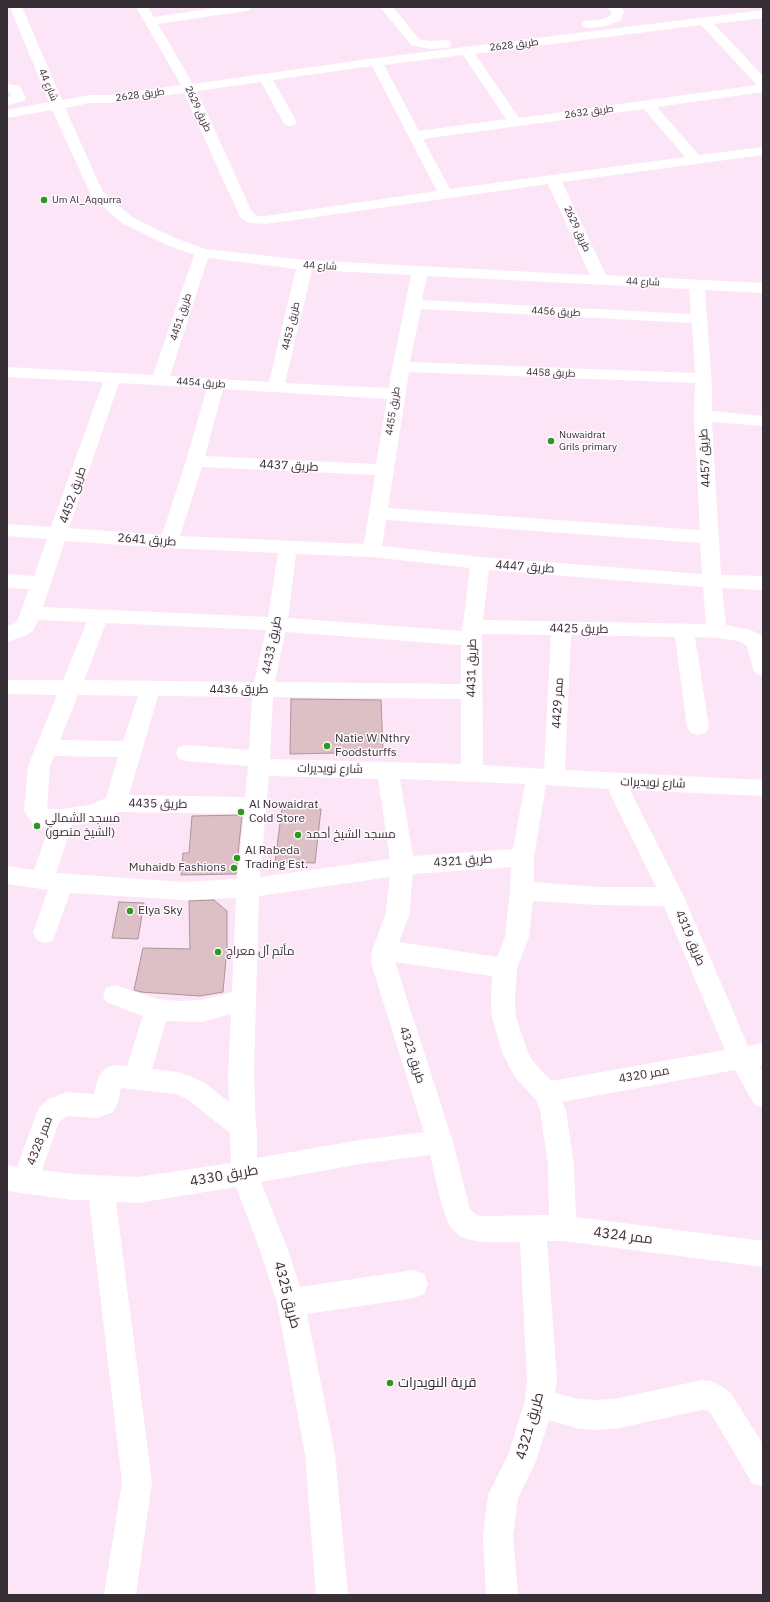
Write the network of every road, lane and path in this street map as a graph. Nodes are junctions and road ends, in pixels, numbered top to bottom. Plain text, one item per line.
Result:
1 (16, 7) edge
2 (142, 7) edge
3 (246, 7) edge
4 (386, 7) edge
5 (613, 7) edge
6 (763, 14) edge
7 (150, 21) junction
8 (705, 22) junction
9 (467, 51) junction
10 (376, 62) junction
11 (265, 78) junction
12 (763, 84) edge
13 (7, 88) edge
14 (189, 88) junction
15 (763, 88) edge
16 (7, 101) edge
17 (647, 104) junction
18 (58, 107) junction
19 (7, 114) edge
20 (7, 117) edge
21 (290, 122) dead end
22 (515, 122) junction
23 (415, 136) junction
24 (763, 151) edge
25 (695, 160) junction
26 (553, 178) junction
27 (446, 195) junction
28 (202, 253) junction
29 (305, 265) junction
30 (420, 271) junction
31 (600, 280) junction
32 (697, 284) junction
33 (763, 288) edge
34 (413, 304) junction
35 (698, 320) junction
36 (400, 367) junction
37 (7, 372) edge
38 (113, 378) junction
39 (702, 378) junction
40 (160, 380) junction
41 (216, 384) junction
42 (276, 387) junction
43 (396, 394) junction
44 (703, 416) junction
45 (763, 420) edge
46 (195, 461) junction
47 (384, 470) junction
48 (378, 513) junction
49 (7, 530) edge
50 (59, 534) junction
51 (710, 538) junction
52 (169, 542) junction
53 (288, 547) junction
54 (372, 552) junction
55 (480, 563) junction
56 (7, 581) edge
57 (712, 581) junction
58 (41, 583) junction
59 (763, 583) edge
60 (31, 613) junction
61 (99, 616) junction
62 (277, 624) junction
63 (561, 629) junction
64 (684, 630) junction
65 (717, 631) junction
66 (472, 633) junction
67 (7, 635) edge
68 (763, 669) edge
69 (7, 687) edge
70 (70, 688) junction
71 (150, 690) junction
72 (263, 690) junction
73 (471, 692) junction
74 (698, 727) dead end
75 (46, 748) junction
76 (131, 749) junction
77 (187, 753) dead end
78 (259, 763) junction
79 (388, 770) junction
80 (472, 773) junction
81 (545, 778) junction
82 (616, 781) junction
83 (763, 788) edge
84 (115, 803) junction
85 (255, 806) junction
86 (63, 818) junction
87 (523, 857) junction
88 (403, 866) junction
89 (7, 875) edge
90 (52, 881) junction
91 (248, 888) junction
92 (522, 891) junction
93 (672, 897) junction
94 (45, 933) dead end
95 (384, 950) junction
96 (505, 968) junction
97 (115, 995) dead end
98 (243, 998) junction
99 (157, 1010) junction
100 (752, 1056) edge
101 (136, 1078) junction
102 (546, 1093) junction
103 (763, 1096) edge
104 (244, 1129) junction
105 (440, 1142) junction
106 (244, 1172) junction
107 (16, 1179) edge
108 (101, 1188) junction
109 (563, 1228) junction
110 (533, 1229) junction
111 (483, 1230) joint
112 (763, 1254) edge
113 (414, 1284) dead end
114 (292, 1302) junction
115 (540, 1402) junction
116 (763, 1472) edge
117 (120, 1595) edge
118 (332, 1595) edge
119 (502, 1595) edge

1 - 18 street, شارع 44
2 - 7 street, طريق 2629
3 - 7 street
4 - 5 street
6 - 8 street, طريق 2628
7 - 14 street, طريق 2629
8 - 9 street, طريق 2628
8 - 12 street
9 - 10 street, طريق 2628
9 - 22 street
10 - 11 street, طريق 2628
10 - 23 street
11 - 14 street, طريق 2628
11 - 21 street
13 - 16 street
14 - 18 street, طريق 2628
14 - 27 street, طريق 2629
15 - 17 street, طريق 2632
17 - 22 street, طريق 2632
17 - 25 street
18 - 19 street
18 - 20 street
18 - 28 street, شارع 44
22 - 23 street, طريق 2632
23 - 27 street
24 - 25 street
25 - 26 street
26 - 27 street
26 - 31 street, طريق 2629
28 - 29 street, شارع 44
28 - 40 street, طريق 4451
29 - 30 street, شارع 44
29 - 42 street, طريق 4453
30 - 31 street, شارع 44
30 - 34 street, طريق 4455
31 - 32 street, شارع 44
32 - 33 street, شارع 44
32 - 35 street, طريق 4457
34 - 35 street, طريق 4456
34 - 36 street, طريق 4455
35 - 39 street, طريق 4457
36 - 39 street, طريق 4458
36 - 43 street, طريق 4455
37 - 38 street, طريق 4454
38 - 40 street, طريق 4454
38 - 50 street, طريق 4452
39 - 44 street, طريق 4457
40 - 41 street, طريق 4454
41 - 42 street, طريق 4454
41 - 46 street
42 - 43 street, طريق 4454
43 - 47 street, طريق 4455
44 - 45 street
44 - 51 street, طريق 4457
46 - 47 street, طريق 4437
46 - 52 street
47 - 48 street, طريق 4455
48 - 51 street
48 - 54 street, طريق 4455
49 - 50 street, طريق 2641
50 - 52 street, طريق 2641
50 - 58 street, طريق 4452
51 - 57 street, طريق 4457
52 - 53 street, طريق 2641
53 - 54 street, طريق 4447
53 - 62 street, طريق 4433
54 - 55 street, طريق 4447
55 - 57 street, طريق 4447
55 - 66 street, طريق 4431
56 - 58 street
57 - 59 street, طريق 4447
57 - 65 street, طريق 4457
58 - 60 street, طريق 4452
60 - 61 street, طريق 4425
60 - 67 street, طريق 4452
61 - 62 street, طريق 4425
61 - 70 street, طريق 4435
62 - 66 street, طريق 4425
62 - 72 street, طريق 4433
63 - 64 street, طريق 4425
63 - 66 street, طريق 4425
63 - 81 street, ممر 4429
64 - 65 street, طريق 4425
64 - 74 street
65 - 68 street, طريق 4425
66 - 73 street, طريق 4431
69 - 70 street, طريق 4436
70 - 71 street, طريق 4436
70 - 75 street, طريق 4435
71 - 72 street, طريق 4436
71 - 76 street
72 - 73 street, طريق 4436
72 - 78 street, طريق 4433
73 - 80 street, طريق 4431
75 - 76 street
75 - 86 street, طريق 4435
76 - 84 street
77 - 78 street, شارع نويديرات
78 - 79 street, شارع نويديرات
78 - 85 street
79 - 80 street, شارع نويديرات
79 - 88 street, طريق 4323
80 - 81 street, شارع نويديرات
81 - 82 street, شارع نويديرات
81 - 87 street
82 - 83 street, شارع نويديرات
82 - 93 street, طريق 4319
84 - 85 street, طريق 4435
84 - 86 street, طريق 4435
85 - 91 street
86 - 90 street
87 - 88 street, طريق 4321
87 - 92 street
88 - 91 street
88 - 95 street, طريق 4323
89 - 90 street
90 - 91 street
90 - 94 street
91 - 98 street, طريق 4325
92 - 93 street
92 - 96 street
93 - 100 street, طريق 4319
95 - 96 street
95 - 105 street, طريق 4323
96 - 102 street
97 - 99 street
98 - 99 street
98 - 104 street, طريق 4325
99 - 101 street
100 - 102 street, ممر 4320
100 - 103 street, طريق 4319
101 - 104 street, ممر 4328
101 - 107 street, ممر 4328
102 - 109 street
104 - 106 street, طريق 4325
105 - 106 street, طريق 4330
105 - 111 street, طريق 4323
106 - 108 street, طريق 4330
106 - 114 street, طريق 4325
107 - 108 street, طريق 4330
108 - 117 street
109 - 110 street, ممر 4324
109 - 112 street, ممر 4324
110 - 111 street, ممر 4324
110 - 115 street, طريق 4321
113 - 114 street
114 - 118 street, طريق 4325
115 - 116 street
115 - 119 street, طريق 4321

